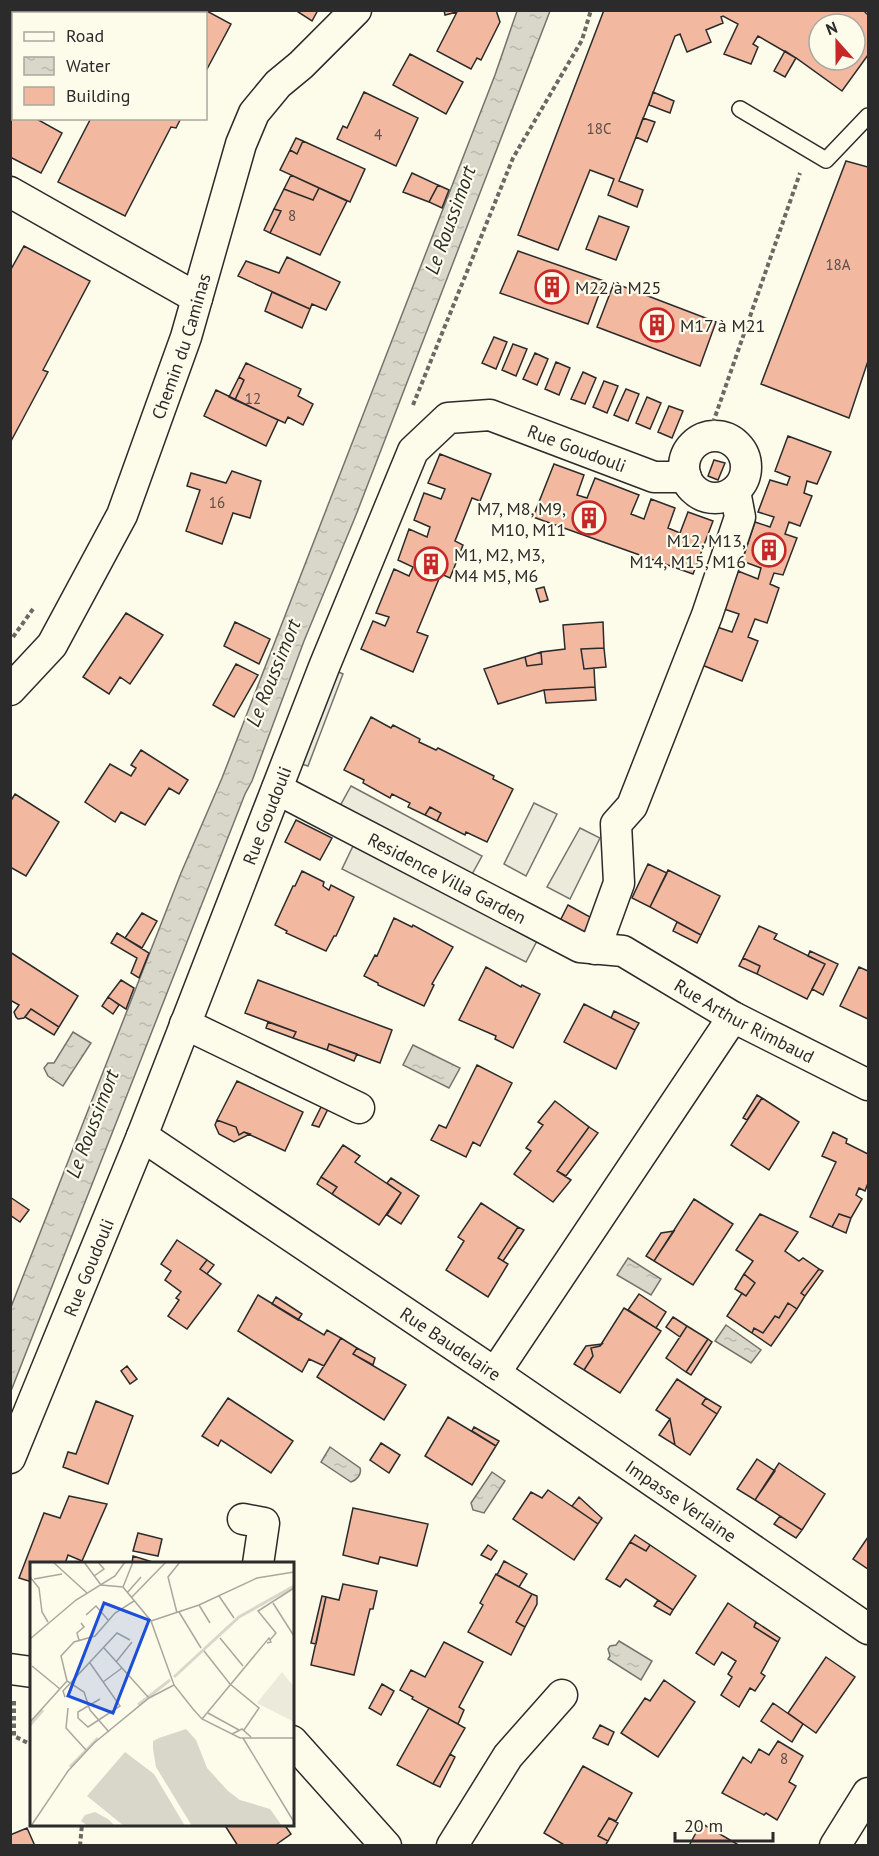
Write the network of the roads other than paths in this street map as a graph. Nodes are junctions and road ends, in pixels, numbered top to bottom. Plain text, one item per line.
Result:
1 (356, 10) edge
2 (740, 109) dead end
3 (868, 116) edge
4 (10, 192) edge
5 (197, 298) junction
6 (686, 477) junction
7 (735, 491) junction
8 (10, 690) edge
9 (277, 789) junction
10 (609, 950) junction
11 (733, 1017) junction
12 (185, 1024) junction
13 (868, 1084) edge
14 (359, 1108) dead end
15 (142, 1136) junction
16 (495, 1373) junction
17 (10, 1458) edge
18 (243, 1519) dead end
19 (258, 1562) edge
20 (868, 1629) edge
21 (562, 1695) dead end
22 (294, 1743) edge
23 (868, 1793) edge
24 (386, 1845) edge
25 (452, 1845) edge
26 (835, 1845) edge

1 - 5 street, Chemin du Caminas
2 - 3 lane
4 - 5 street
5 - 8 street, Chemin du Caminas
6 - 7 street
6 - 7 street
6 - 9 street, Rue Goudouli
7 - 10 street
9 - 10 street, Residence Villa Garden
9 - 12 street, Rue Goudouli
10 - 11 street, Rue Arthur Rimbaud
11 - 13 street, Rue Arthur Rimbaud
11 - 16 street, Rue Baudelaire
12 - 14 street
12 - 15 street, Rue Goudouli
15 - 16 street, Rue Baudelaire
15 - 17 street, Rue Goudouli
16 - 20 street, Impasse Verlaine
18 - 19 street
21 - 25 street
22 - 24 street
23 - 26 street

